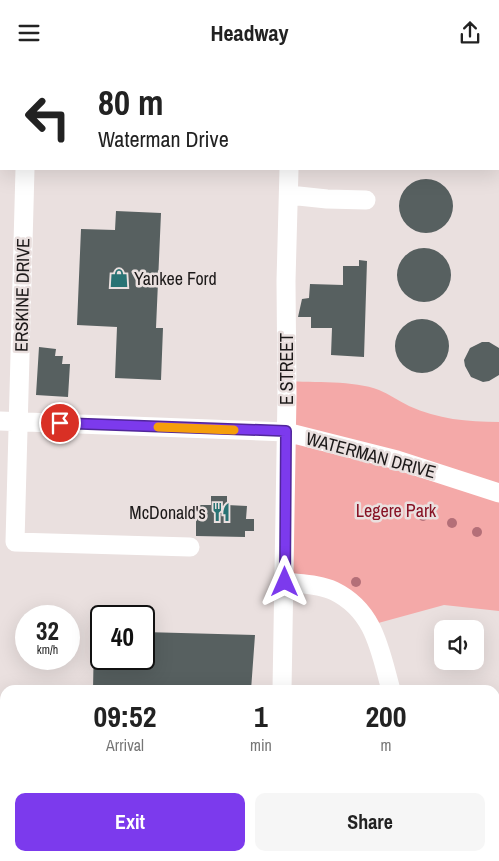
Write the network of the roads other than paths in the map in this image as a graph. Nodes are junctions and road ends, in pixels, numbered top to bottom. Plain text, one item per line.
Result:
1 (25, 170) edge
2 (289, 170) edge
3 (289, 195) junction
4 (366, 200) dead end
5 (0, 421) edge
6 (19, 422) junction
7 (286, 431) junction
8 (499, 493) edge
9 (190, 547) dead end
10 (285, 582) junction
11 (282, 685) edge
12 (391, 685) edge

1 - 6 street, ERSKINE DRIVE
2 - 3 street, E STREET
3 - 4 street
3 - 7 street, E STREET
5 - 6 street, WATERMAN DRIVE
6 - 7 street, WATERMAN DRIVE
6 - 9 street, ERSKINE DRIVE
7 - 8 street, WATERMAN DRIVE
7 - 10 street, E STREET
10 - 11 street, E STREET
10 - 12 street

